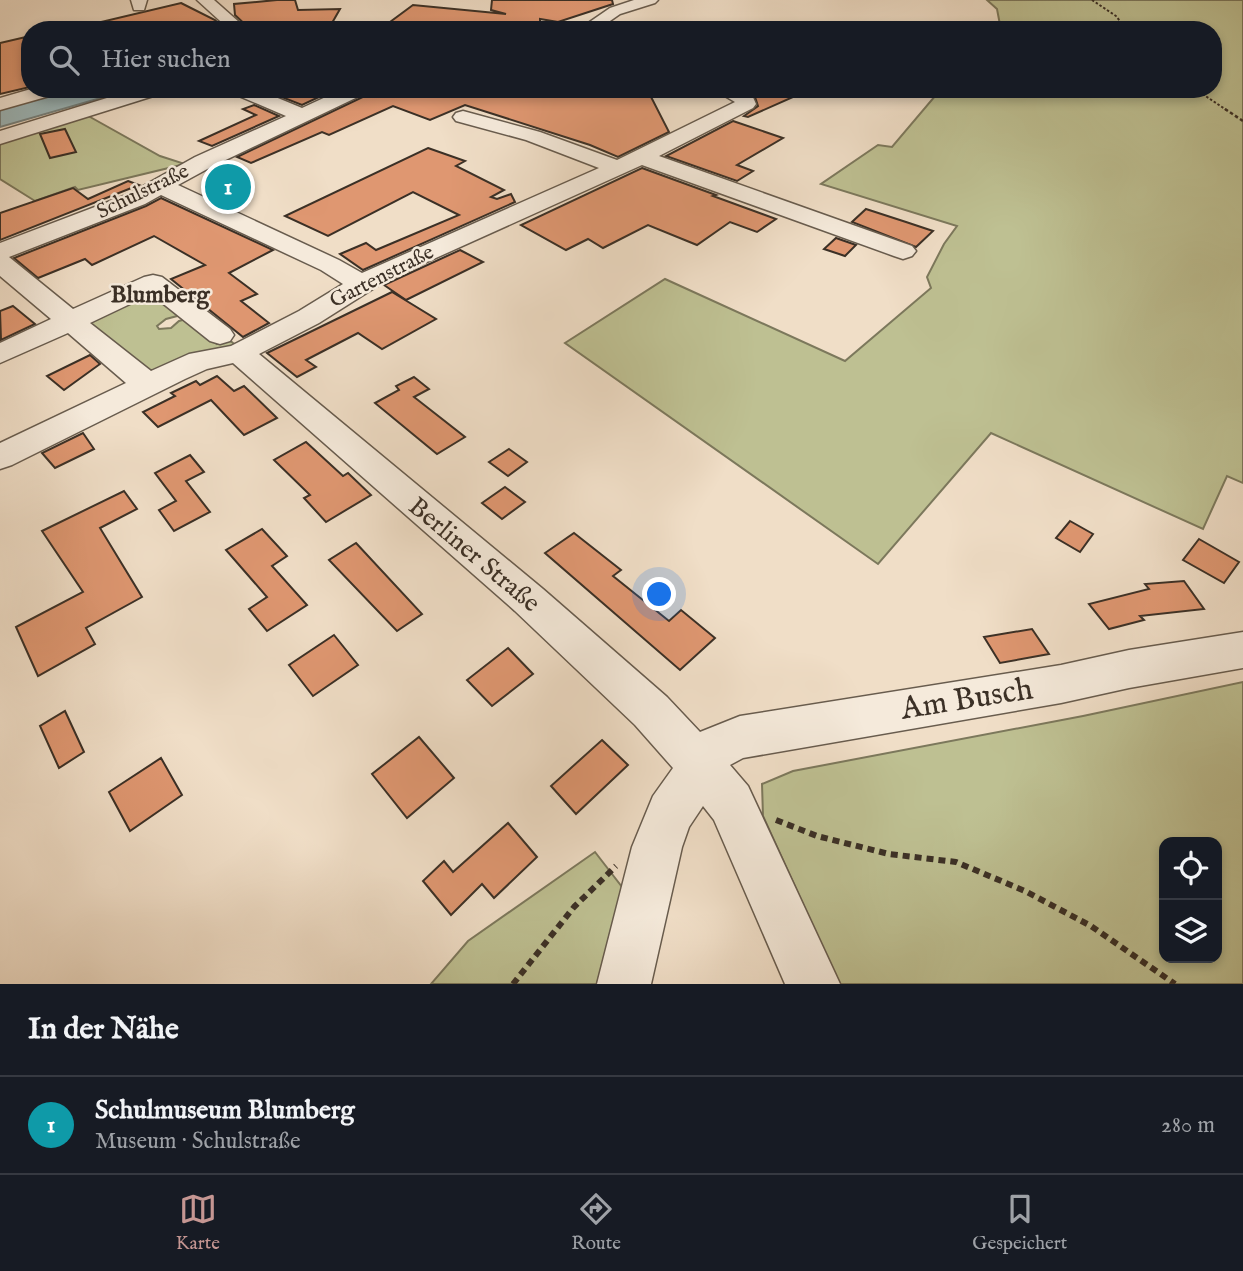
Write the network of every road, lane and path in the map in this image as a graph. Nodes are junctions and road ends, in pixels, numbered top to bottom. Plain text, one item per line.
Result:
1 (205, 0) edge
2 (650, 0) edge
3 (1092, 0) edge
4 (230, 21) edge
5 (600, 21) edge
6 (1120, 21) edge
7 (21, 98) edge
8 (127, 98) edge
9 (261, 98) edge
10 (339, 98) edge
11 (743, 98) edge
12 (1208, 98) edge
13 (0, 104) edge
14 (302, 115) junction
15 (463, 117) dead end
16 (1243, 121) edge
17 (0, 138) edge
18 (641, 157) junction
19 (618, 168) junction
20 (163, 187) junction
21 (0, 251) edge
22 (903, 251) dead end
23 (0, 263) edge
24 (360, 283) junction
25 (71, 320) junction
26 (229, 344) junction
27 (0, 354) edge
28 (148, 384) junction
29 (0, 457) edge
30 (1243, 650) edge
31 (716, 784) junction
32 (657, 847) junction
33 (513, 984) edge
34 (624, 984) edge
35 (813, 984) edge
36 (1175, 984) edge

1 - 4 street
2 - 5 street
3 - 6 path
7 - 13 street
8 - 17 street
9 - 14 street
10 - 14 street, Schulstraße
11 - 18 street, Gartenstraße
12 - 16 path
14 - 20 street, Schulstraße
15 - 19 street
18 - 19 street, Gartenstraße
18 - 22 street
19 - 24 street, Gartenstraße
20 - 21 street, Schulstraße
20 - 24 street
23 - 25 street
24 - 26 street, Gartenstraße
25 - 26 street, Berliner Straße
25 - 27 street
25 - 28 street
26 - 28 street, Gartenstraße
26 - 31 street, Berliner Straße
28 - 29 street, Gartenstraße
30 - 31 street, Am Busch
31 - 32 street, Am Busch
31 - 35 street, Berliner Straße
31 - 36 path
32 - 33 path
32 - 34 street, Am Busch

